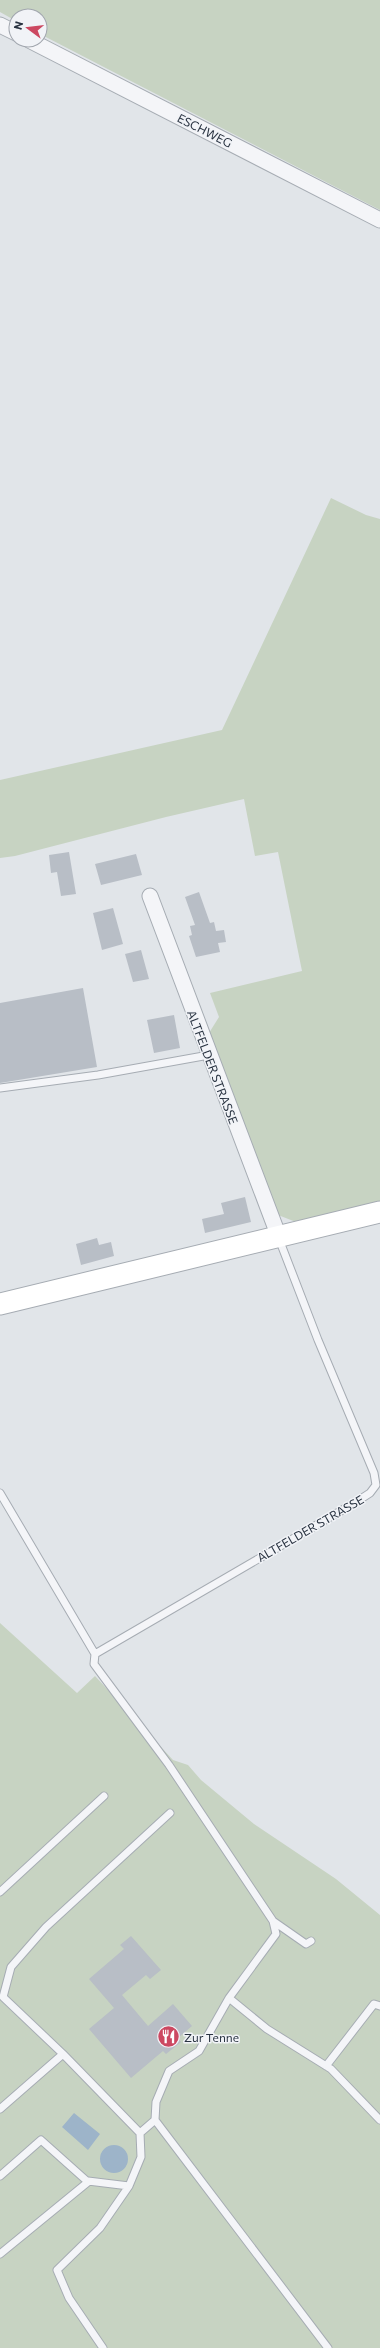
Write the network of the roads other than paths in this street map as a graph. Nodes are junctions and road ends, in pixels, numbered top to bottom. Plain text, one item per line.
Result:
1 (45, 48) edge
2 (380, 220) edge
3 (150, 896) dead end
4 (209, 1055) junction
5 (0, 1088) edge
6 (380, 1212) edge
7 (279, 1237) junction
8 (0, 1304) edge
9 (0, 1493) edge
10 (95, 1654) junction
11 (104, 1796) dead end
12 (170, 1812) dead end
13 (0, 1892) edge
14 (273, 1921) junction
15 (311, 1941) dead end
16 (1, 1996) edge
17 (229, 1998) junction
18 (380, 2006) edge
19 (63, 2054) junction
20 (326, 2066) junction
21 (0, 2109) edge
22 (155, 2120) junction
23 (380, 2120) edge
24 (140, 2133) junction
25 (0, 2176) edge
26 (88, 2182) junction
27 (129, 2186) junction
28 (0, 2254) edge
29 (103, 2348) edge
30 (328, 2348) edge

1 - 2 street, ESCHWEG
3 - 4 street, ALTFELDER STRASSE
4 - 5 lane
4 - 7 street, ALTFELDER STRASSE
6 - 7 street
7 - 8 street
7 - 10 lane, ALTFELDER STRASSE
9 - 10 lane
10 - 14 lane
11 - 13 lane
12 - 16 lane
14 - 15 lane
14 - 17 lane
16 - 19 lane
17 - 20 lane
17 - 22 lane
18 - 20 lane
19 - 21 lane
19 - 24 lane
20 - 23 lane
22 - 24 lane
22 - 30 lane
24 - 27 lane
25 - 26 lane
26 - 27 lane
26 - 28 lane
27 - 29 lane

